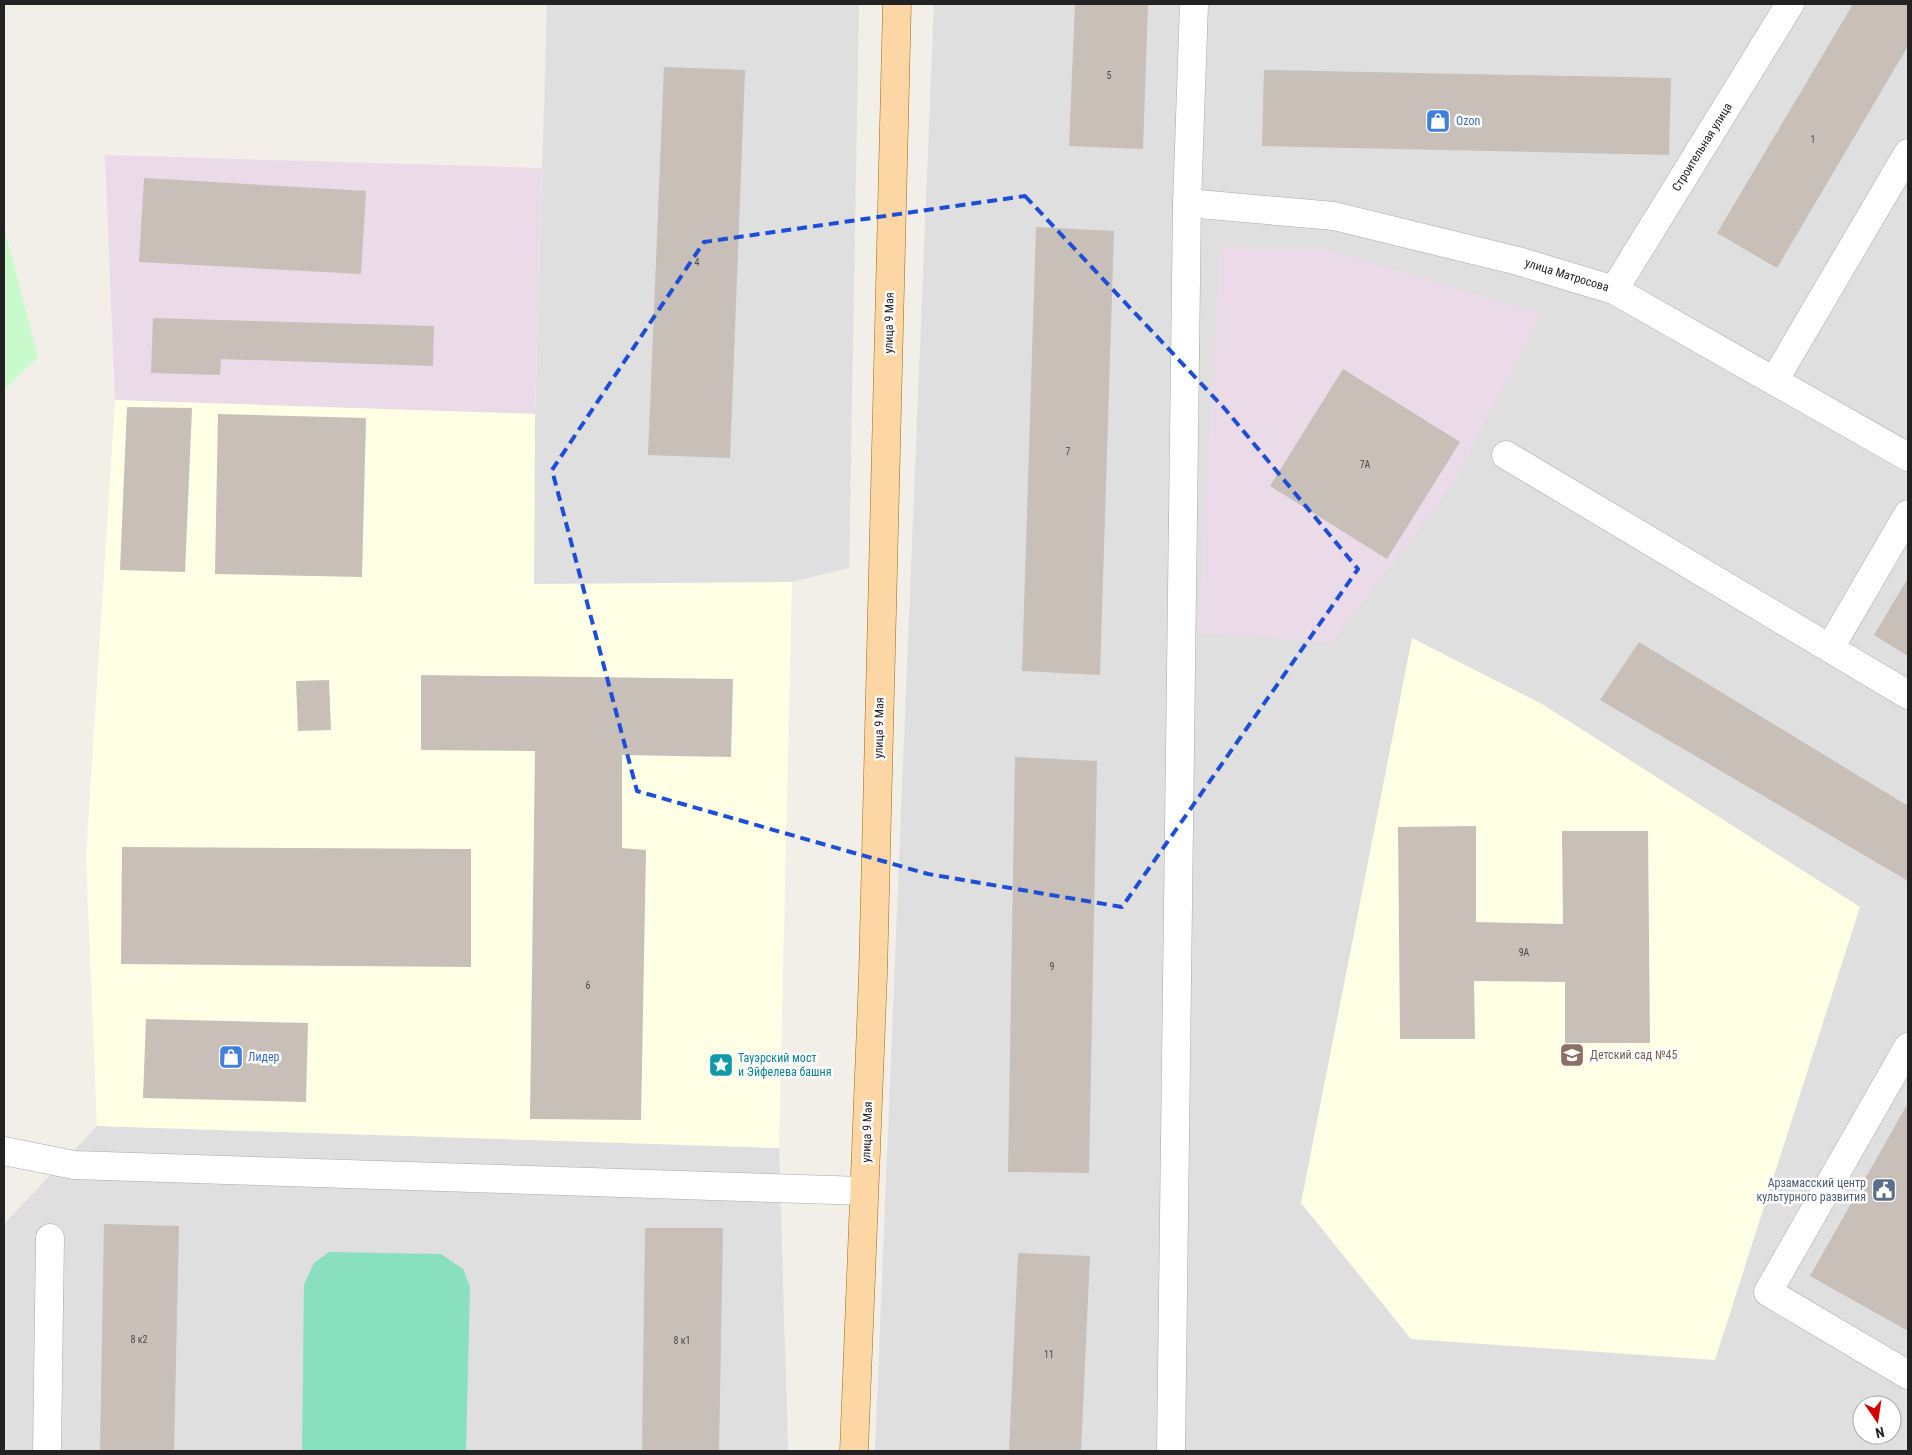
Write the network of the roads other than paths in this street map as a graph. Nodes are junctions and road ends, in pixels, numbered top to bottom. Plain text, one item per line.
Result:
1 (897, 4) edge
2 (1194, 4) edge
3 (1790, 4) edge
4 (1908, 153) edge
5 (1187, 203) junction
6 (1614, 290) junction
7 (1774, 381) junction
8 (1506, 455) dead end
9 (1908, 457) edge
10 (1908, 514) edge
11 (1830, 648) junction
12 (1908, 695) edge
13 (1908, 1047) edge
14 (4, 1152) edge
15 (864, 1191) junction
16 (50, 1238) dead end
17 (1908, 1375) edge
18 (47, 1451) edge
19 (854, 1451) edge
20 (1171, 1451) edge

1 - 15 main road, улица 9 Мая
2 - 5 street
3 - 6 street, Строительная улица
4 - 7 street
5 - 6 street, улица Матросова
5 - 20 street
6 - 7 street, улица Матросова
7 - 9 street, улица Матросова
8 - 11 street
10 - 11 street
11 - 12 street
13 - 17 street
14 - 15 street
15 - 19 main road, улица 9 Мая
16 - 18 street

